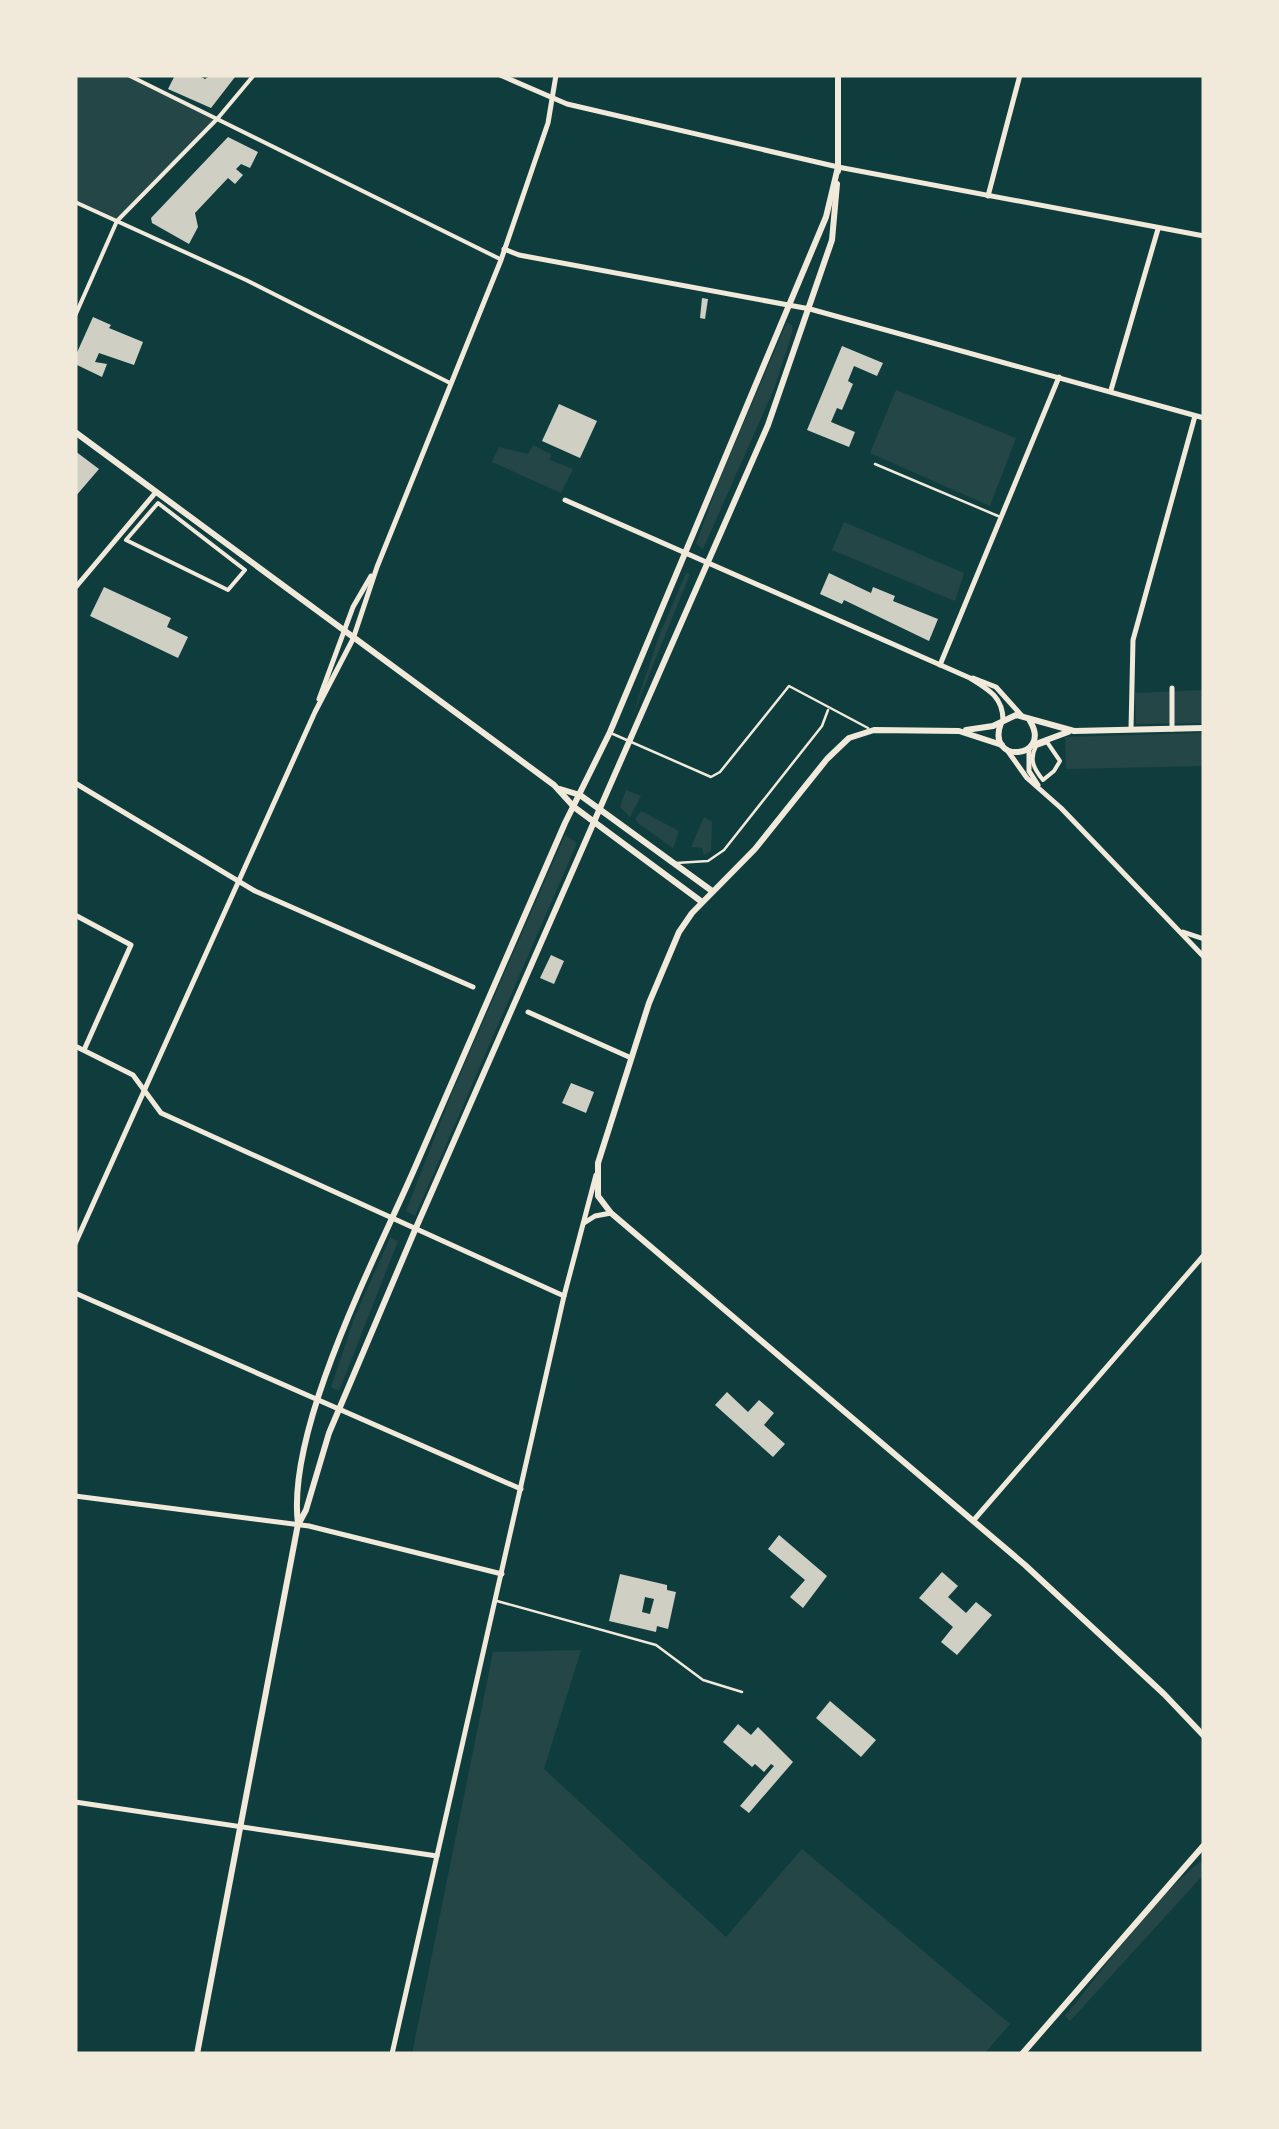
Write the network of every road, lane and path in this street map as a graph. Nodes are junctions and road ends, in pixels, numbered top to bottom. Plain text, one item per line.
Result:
1 (128, 75) edge
2 (254, 75) edge
3 (500, 75) edge
4 (556, 75) edge
5 (838, 75) edge
6 (1020, 75) edge
7 (554, 99) junction
8 (218, 118) junction
9 (838, 167) junction
10 (988, 196) junction
11 (75, 202) edge
12 (117, 221) junction
13 (1158, 229) junction
14 (1204, 236) edge
15 (504, 250) junction
16 (501, 260) junction
17 (790, 305) junction
18 (810, 310) junction
19 (75, 316) edge
20 (1059, 377) junction
21 (450, 383) junction
22 (1111, 390) junction
23 (1195, 416) junction
24 (1204, 418) edge
25 (75, 432) edge
26 (875, 464) dead end
27 (156, 492) junction
28 (565, 500) dead end
29 (158, 503) joint
30 (1000, 516) junction
31 (685, 552) junction
32 (707, 564) junction
33 (377, 567) junction
34 (75, 588) edge
35 (343, 631) junction
36 (354, 639) junction
37 (940, 665) junction
38 (970, 678) junction
39 (1172, 688) dead end
40 (829, 708) junction
41 (315, 712) junction
42 (1026, 718) junction
43 (1002, 722) junction
44 (1204, 728) edge
45 (1172, 729) junction
46 (874, 730) junction
47 (1074, 730) junction
48 (1131, 730) junction
49 (960, 731) junction
50 (610, 732) junction
51 (629, 741) junction
52 (1030, 747) junction
53 (1004, 748) junction
54 (1047, 781) joint
55 (75, 783) edge
56 (558, 789) junction
57 (1043, 791) junction
58 (580, 795) junction
59 (574, 807) junction
60 (602, 810) junction
61 (596, 822) junction
62 (674, 862) junction
63 (238, 881) junction
64 (712, 891) junction
65 (702, 902) junction
66 (75, 916) edge
67 (1179, 931) junction
68 (1204, 939) edge
69 (1204, 957) edge
70 (473, 987) dead end
71 (528, 1012) dead end
72 (75, 1046) edge
73 (84, 1050) junction
74 (630, 1058) junction
75 (144, 1092) junction
76 (596, 1175) junction
77 (611, 1214) junction
78 (392, 1220) junction
79 (582, 1225) junction
80 (415, 1230) junction
81 (75, 1244) edge
82 (1204, 1255) edge
83 (75, 1293) edge
84 (564, 1296) junction
85 (318, 1400) junction
86 (340, 1409) junction
87 (521, 1488) junction
88 (75, 1496) edge
89 (973, 1521) junction
90 (298, 1524) junction
91 (502, 1574) junction
92 (496, 1600) junction
93 (742, 1692) dead end
94 (1204, 1735) edge
95 (75, 1802) edge
96 (243, 1827) junction
97 (1203, 1847) edge
98 (438, 1856) junction
99 (197, 2054) edge
100 (392, 2054) edge
101 (1022, 2054) edge

1 - 8 street
2 - 8 street
3 - 7 street
4 - 7 street
5 - 9 street
6 - 10 street
7 - 9 street
7 - 15 street
8 - 12 street
8 - 16 street
9 - 10 street
9 - 17 street
9 - 18 street
10 - 13 street
11 - 12 street
12 - 19 street
12 - 21 street
13 - 14 street
13 - 22 street
15 - 16 street
15 - 17 street
16 - 21 street
17 - 18 street
17 - 31 street
18 - 20 street
18 - 32 street
20 - 22 street
20 - 30 street
21 - 33 street
22 - 23 street
23 - 24 street
23 - 48 street
25 - 27 street
26 - 30 lane
27 - 34 street
27 - 35 street
28 - 31 street
29 - 29 street
30 - 37 street
31 - 32 street
31 - 50 street
32 - 37 street
32 - 51 street
33 - 35 street
33 - 36 street
35 - 36 street
35 - 41 street
36 - 41 street
36 - 56 street
37 - 38 street
38 - 42 street
38 - 43 street
39 - 45 street
40 - 46 lane
40 - 51 lane
40 - 62 lane
41 - 63 street
42 - 43 street
42 - 47 street
42 - 52 street
43 - 49 street
43 - 53 street
44 - 45 street
45 - 48 street
46 - 49 street
46 - 64 street
47 - 48 street
47 - 52 street
49 - 53 street
50 - 51 lane
50 - 58 street
51 - 60 street
52 - 53 street
52 - 57 street
53 - 57 street
54 - 54 street
55 - 63 street
56 - 58 street
56 - 59 street
57 - 67 street
58 - 59 street
58 - 60 street
59 - 61 street
59 - 78 street
60 - 61 street
60 - 62 street
61 - 65 street
61 - 80 street
62 - 64 street
63 - 70 street
63 - 75 street
64 - 65 street
65 - 74 street
66 - 73 street
67 - 68 street
67 - 69 street
71 - 74 street
72 - 73 street
73 - 75 street
74 - 76 street
75 - 78 street
75 - 81 street
76 - 77 street
76 - 79 street
77 - 79 street
77 - 89 street
78 - 80 street
78 - 85 street
79 - 84 street
80 - 84 street
80 - 86 street
82 - 89 street
83 - 85 street
84 - 87 street
85 - 86 street
85 - 90 street
86 - 87 street
86 - 90 street
87 - 91 street
88 - 90 street
89 - 94 street
90 - 91 street
90 - 96 street
91 - 92 street
92 - 93 lane
92 - 98 street
95 - 96 street
96 - 98 street
96 - 99 street
97 - 101 street
98 - 100 street

